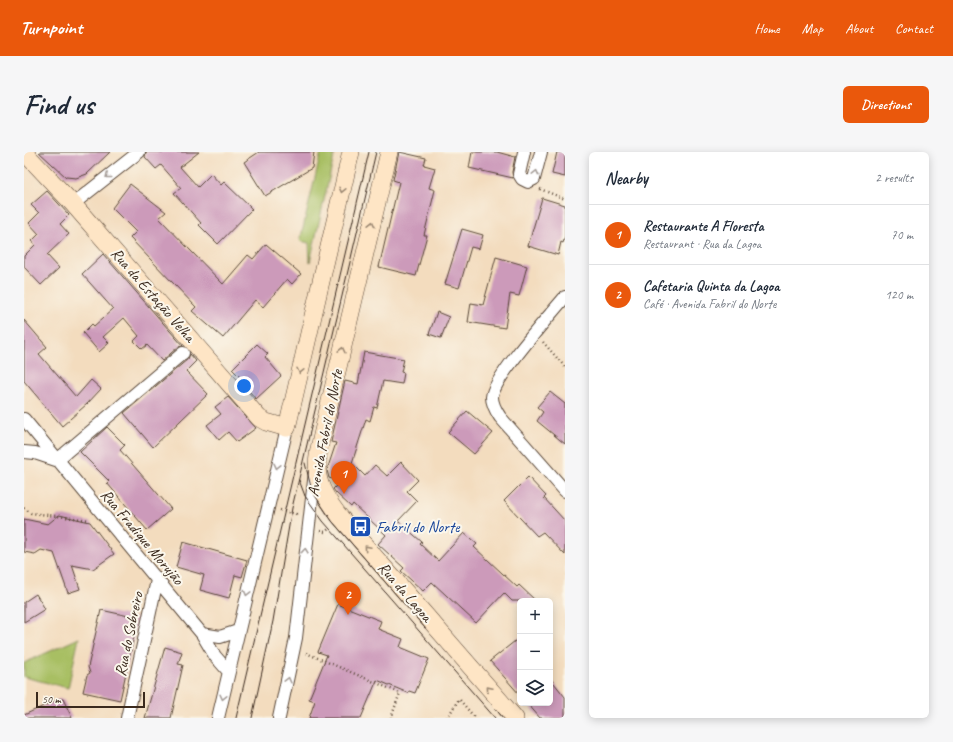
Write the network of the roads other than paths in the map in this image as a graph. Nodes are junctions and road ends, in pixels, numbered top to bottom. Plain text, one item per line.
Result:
1 (24, 152) edge
2 (139, 152) edge
3 (351, 152) edge
4 (389, 152) edge
5 (524, 152) edge
6 (541, 152) edge
7 (73, 204) junction
8 (565, 297) edge
9 (183, 353) dead end
10 (24, 421) edge
11 (287, 428) junction
12 (24, 452) edge
13 (317, 456) junction
14 (57, 460) junction
15 (565, 491) edge
16 (157, 580) junction
17 (238, 631) junction
18 (202, 634) junction
19 (229, 672) junction
20 (127, 718) edge
21 (218, 718) edge
22 (279, 718) edge
23 (515, 718) edge

1 - 7 street, Rua da Estação Velha
2 -> 7 street
3 -> 11 street
13 -> 4 street, Avenida Fabril do Norte
5 -> 6 street
7 - 11 street, Rua da Estação Velha
8 - 15 street
9 - 14 street
10 - 14 street, Rua Fradique Morujão
11 -> 17 street
12 - 14 street
22 -> 13 street, Avenida Fabril do Norte
23 -> 13 street, Rua da Lagoa
14 - 16 street, Rua Fradique Morujão
16 - 18 street, Rua Fradique Morujão
16 - 20 street, Rua do Sobreiro
17 - 18 street
17 - 19 street
18 - 19 street, Rua Fradique Morujão
19 -> 21 street

